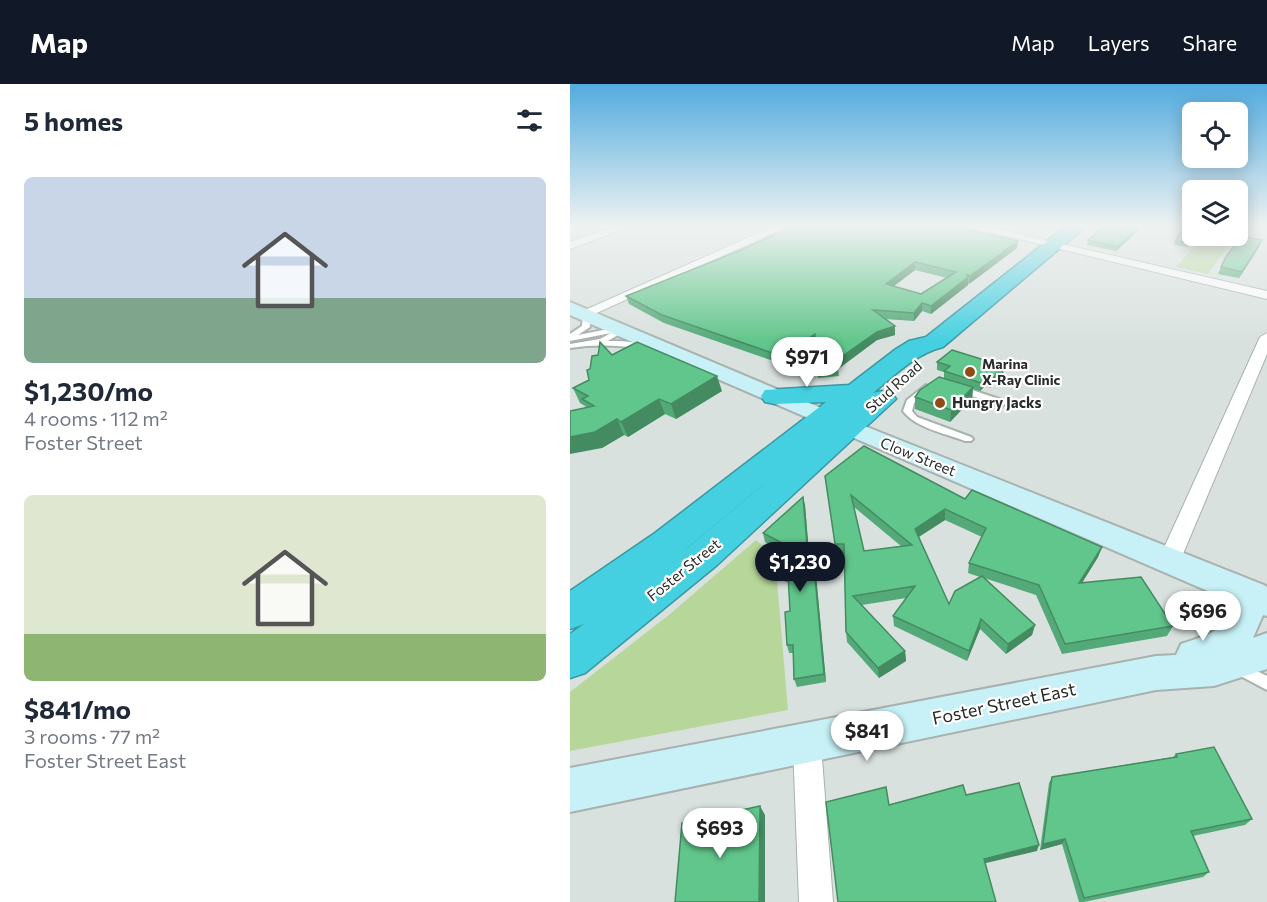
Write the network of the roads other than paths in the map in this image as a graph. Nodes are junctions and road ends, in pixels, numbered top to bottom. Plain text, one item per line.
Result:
1 (691, 265) edge
2 (1029, 265) edge
3 (1140, 265) edge
4 (1267, 295) edge
5 (580, 312) edge
6 (620, 330) junction
7 (1267, 337) edge
8 (570, 338) edge
9 (934, 342) junction
10 (586, 344) junction
11 (570, 346) edge
12 (677, 353) junction
13 (939, 383) edge
14 (952, 386) edge
15 (1002, 403) dead end
16 (820, 409) junction
17 (968, 440) dead end
18 (1168, 561) junction
19 (1259, 598) edge
20 (570, 612) edge
21 (1267, 649) edge
22 (570, 659) edge
23 (1230, 664) junction
24 (1156, 673) junction
25 (1267, 683) edge
26 (807, 745) junction
27 (570, 790) edge
28 (816, 902) edge

1 - 5 street
2 - 9 highway, Stud Road
3 - 4 street
5 - 6 main road, Clow Street
5 - 8 lane
6 - 8 lane
6 - 10 lane
6 - 12 main road, Clow Street
7 - 18 street
9 - 16 highway, Stud Road
9 - 16 highway, Stud Road
10 - 11 lane
10 - 12 lane
12 - 16 main road, Clow Street
13 - 17 lane
14 - 15 lane
16 - 18 main road, Clow Street
16 - 20 highway, Foster Street
16 - 22 highway, Foster Street
18 - 19 main road, Clow Street
19 - 24 main road, Foster Street East
21 - 23 main road, Foster Street East
23 - 24 main road, Foster Street East
23 - 25 lane
24 - 26 main road, Foster Street East
26 - 27 main road, Foster Street East
26 - 28 street

